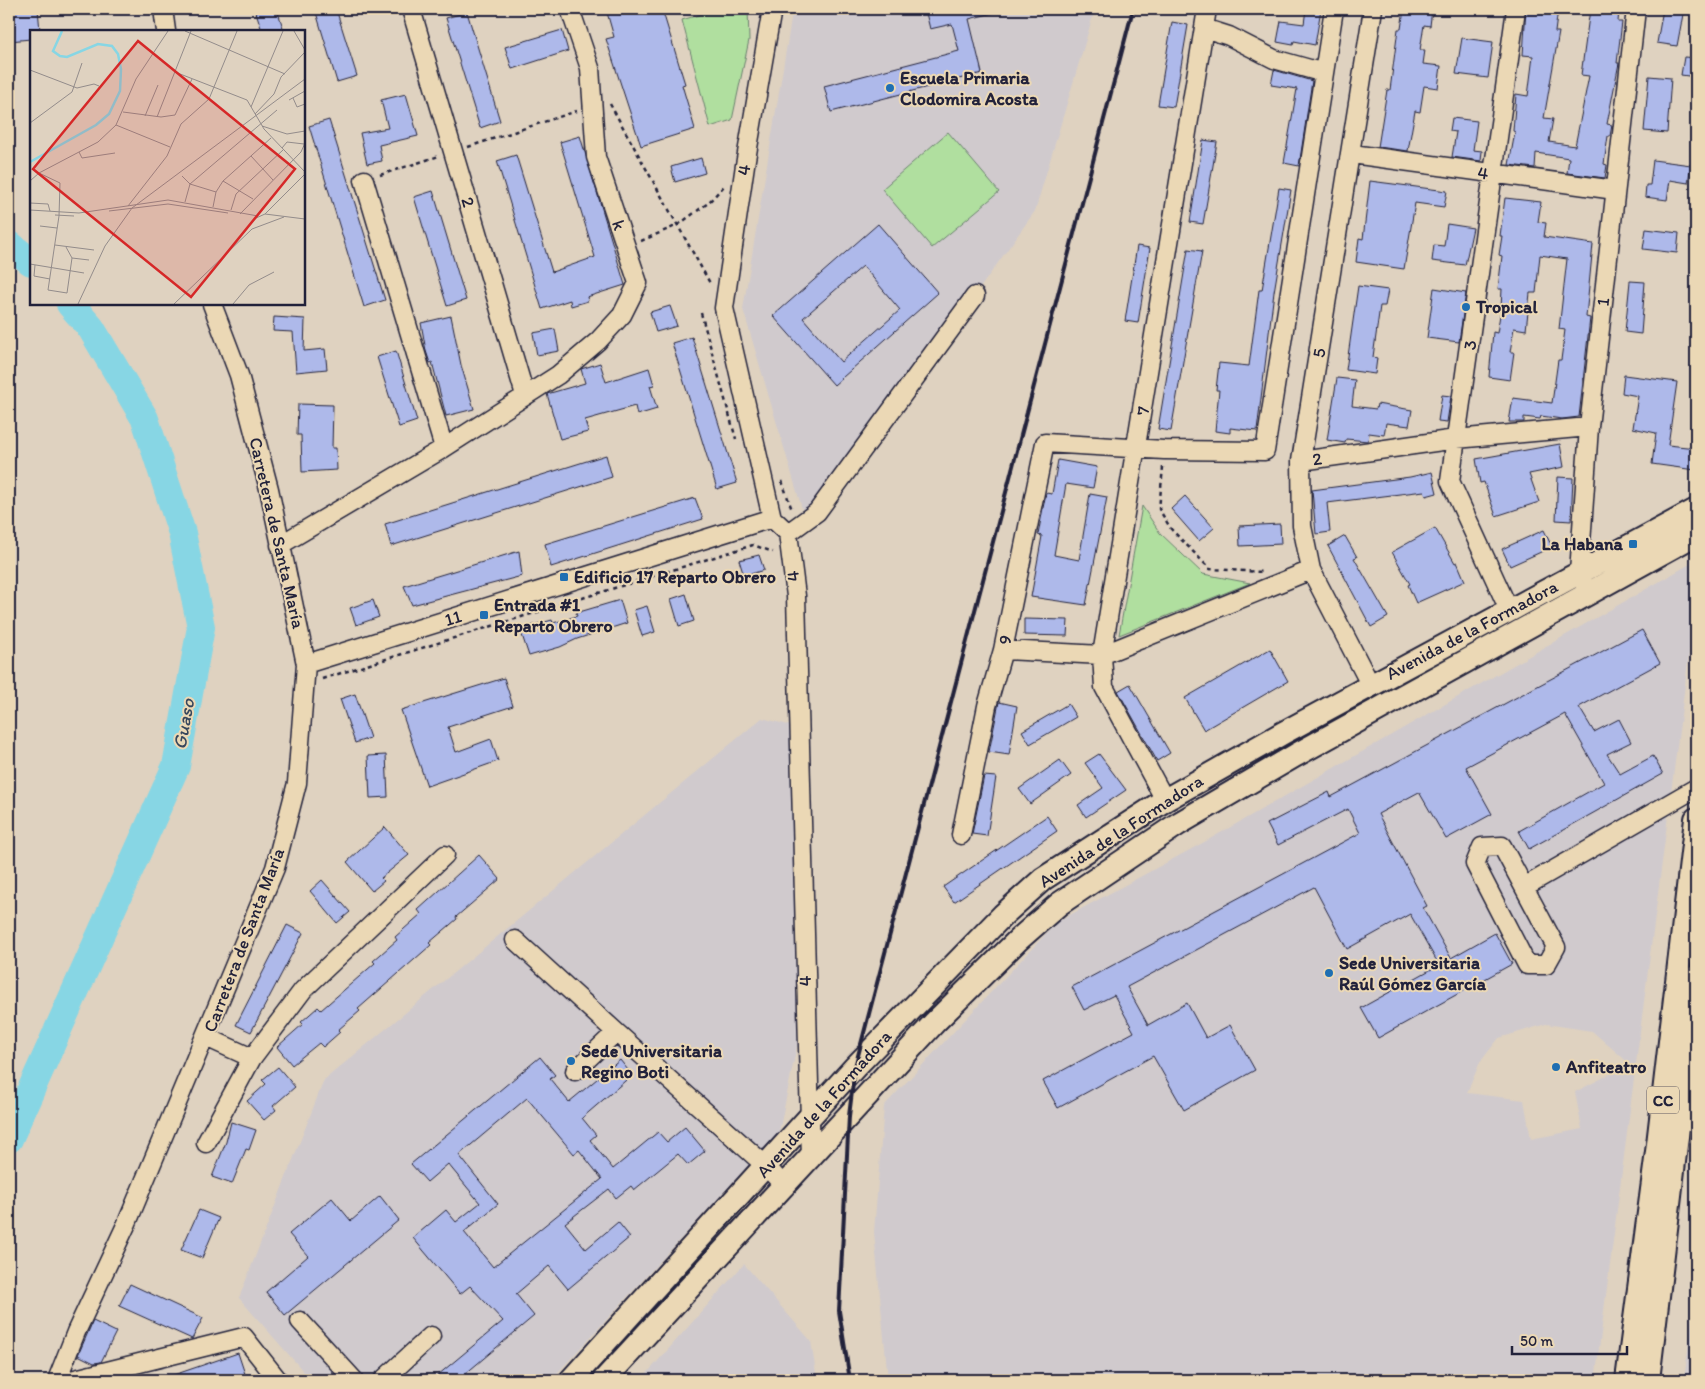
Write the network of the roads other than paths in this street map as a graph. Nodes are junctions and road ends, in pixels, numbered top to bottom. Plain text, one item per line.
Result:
1 (163, 9) edge
2 (410, 9) edge
3 (570, 9) edge
4 (772, 9) edge
5 (1207, 9) edge
6 (1334, 9) edge
7 (1373, 9) edge
8 (1516, 9) edge
9 (1636, 9) edge
10 (1204, 28) junction
11 (166, 30) edge
12 (1324, 73) junction
13 (1352, 154) junction
14 (1493, 175) junction
15 (364, 180) road end
16 (1615, 190) junction
17 (975, 296) dead end
18 (212, 305) edge
19 (526, 395) junction
20 (1589, 426) junction
21 (1456, 439) junction
22 (444, 448) junction
23 (1137, 449) junction
24 (1302, 461) junction
25 (1696, 510) edge
26 (772, 518) junction
27 (788, 533) junction
28 (1696, 534) edge
29 (280, 545) junction
30 (1311, 570) junction
31 (1579, 573) junction
32 (1588, 594) junction
33 (1509, 610) junction
34 (1003, 650) junction
35 (1102, 655) junction
36 (306, 664) junction
37 (1370, 684) junction
38 (1696, 788) edge
39 (1164, 800) junction
40 (1696, 819) edge
41 (961, 835) dead end
42 (445, 855) dead end
43 (1524, 887) junction
44 (515, 940) dead end
45 (1696, 977) edge
46 (616, 1032) junction
47 (206, 1037) junction
48 (252, 1058) junction
49 (575, 1071) dead end
50 (809, 1121) junction
51 (206, 1143) dead end
52 (810, 1159) junction
53 (767, 1167) junction
54 (785, 1187) junction
55 (300, 1321) dead end
56 (431, 1336) dead end
57 (57, 1380) edge
58 (71, 1380) edge
59 (278, 1380) edge
60 (354, 1380) edge
61 (383, 1380) edge
62 (571, 1380) edge
63 (604, 1380) edge
64 (1627, 1380) edge
65 (1648, 1380) edge

1 - 11 street
2 - 19 street, 2
3 - 19 street, k
4 - 26 street, 4
5 - 10 street, 7
6 - 12 street
7 - 13 street, 5
8 - 14 street, 3
9 - 16 street, 1
10 - 12 street
10 - 23 street, 7
12 - 23 street
13 - 14 street, 4
13 - 24 street, 5
14 - 16 street, 4
14 - 21 street, 3
15 - 22 street
16 - 20 street, 1
17 - 27 street
18 - 29 street, Carretera de Santa María
19 - 22 street, k
20 - 21 street, 2
20 - 31 street, 1
21 - 24 street, 2
21 - 33 street, 3
22 - 29 street, k
23 - 34 street, 9
23 - 35 street, 7
24 - 30 street, 5
25 - 31 main road, Avenida de la Formadora
26 - 27 street
26 - 36 street, 11
27 - 50 street, 4
28 - 32 main road, Avenida de la Formadora
29 - 36 street, Carretera de Santa María
30 - 35 street
30 - 37 street, 5
31 - 32 street, 1
31 - 33 main road, Avenida de la Formadora
32 - 52 main road, Avenida de la Formadora
33 - 37 main road, Avenida de la Formadora
34 - 35 street
34 - 41 street, 9
35 - 39 street, 7
36 - 47 street, Carretera de Santa María
37 - 39 main road, Avenida de la Formadora
38 - 43 street
39 - 50 main road, Avenida de la Formadora
40 - 64 main road, CC
42 - 48 street
43 - 43 street
44 - 46 street
45 - 65 main road, CC
46 - 49 street
46 - 53 street
47 - 48 street
47 - 57 street, Carretera de Santa María
48 - 51 street
50 - 52 street, 4
50 - 53 main road, Avenida de la Formadora
52 - 54 main road, Avenida de la Formadora
53 - 54 street
53 - 62 main road, Avenida de la Formadora
54 - 63 main road, Avenida de la Formadora
55 - 60 street
56 - 61 street
58 - 59 street

